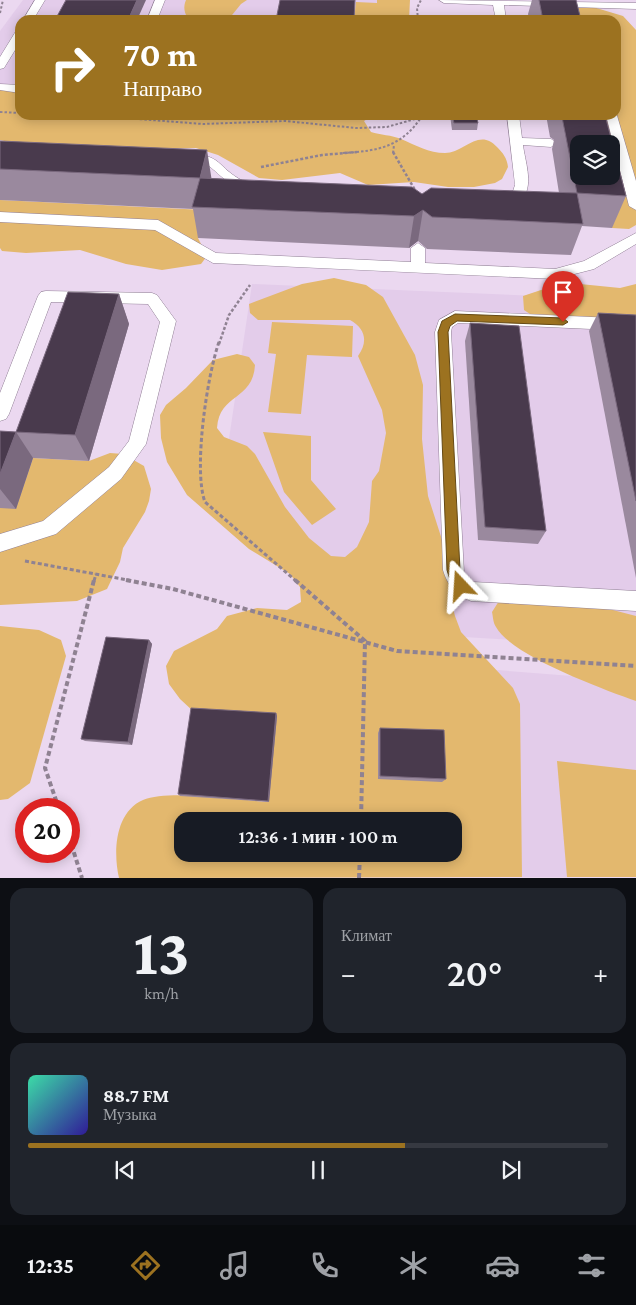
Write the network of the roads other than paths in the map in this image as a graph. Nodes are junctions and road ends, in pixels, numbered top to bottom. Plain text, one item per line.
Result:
1 (40, 0) edge
2 (160, 0) edge
3 (444, 0) edge
4 (501, 1) edge
5 (636, 6) edge
6 (31, 15) edge
7 (154, 15) edge
8 (501, 15) edge
9 (15, 41) edge
10 (0, 66) edge
11 (0, 87) edge
12 (15, 88) edge
13 (514, 120) edge
14 (613, 120) edge
15 (615, 135) edge
16 (516, 141) junction
17 (550, 143) dead end
18 (176, 157) edge
19 (620, 158) edge
20 (271, 187) edge
21 (484, 196) edge
22 (636, 206) edge
23 (0, 217) edge
24 (636, 238) edge
25 (418, 248) dead end
26 (418, 268) junction
27 (636, 325) edge
28 (0, 414) edge
29 (0, 542) edge
30 (636, 601) edge

1 - 6 lane
2 - 7 lane
3 - 4 lane
4 - 5 lane
4 - 8 lane
9 - 10 lane
11 - 12 lane
13 - 16 lane
14 - 15 lane
16 - 17 lane
16 - 21 lane
18 - 20 lane
19 - 22 lane
23 - 26 lane
24 - 26 lane
25 - 26 lane
27 - 30 lane
28 - 29 lane

